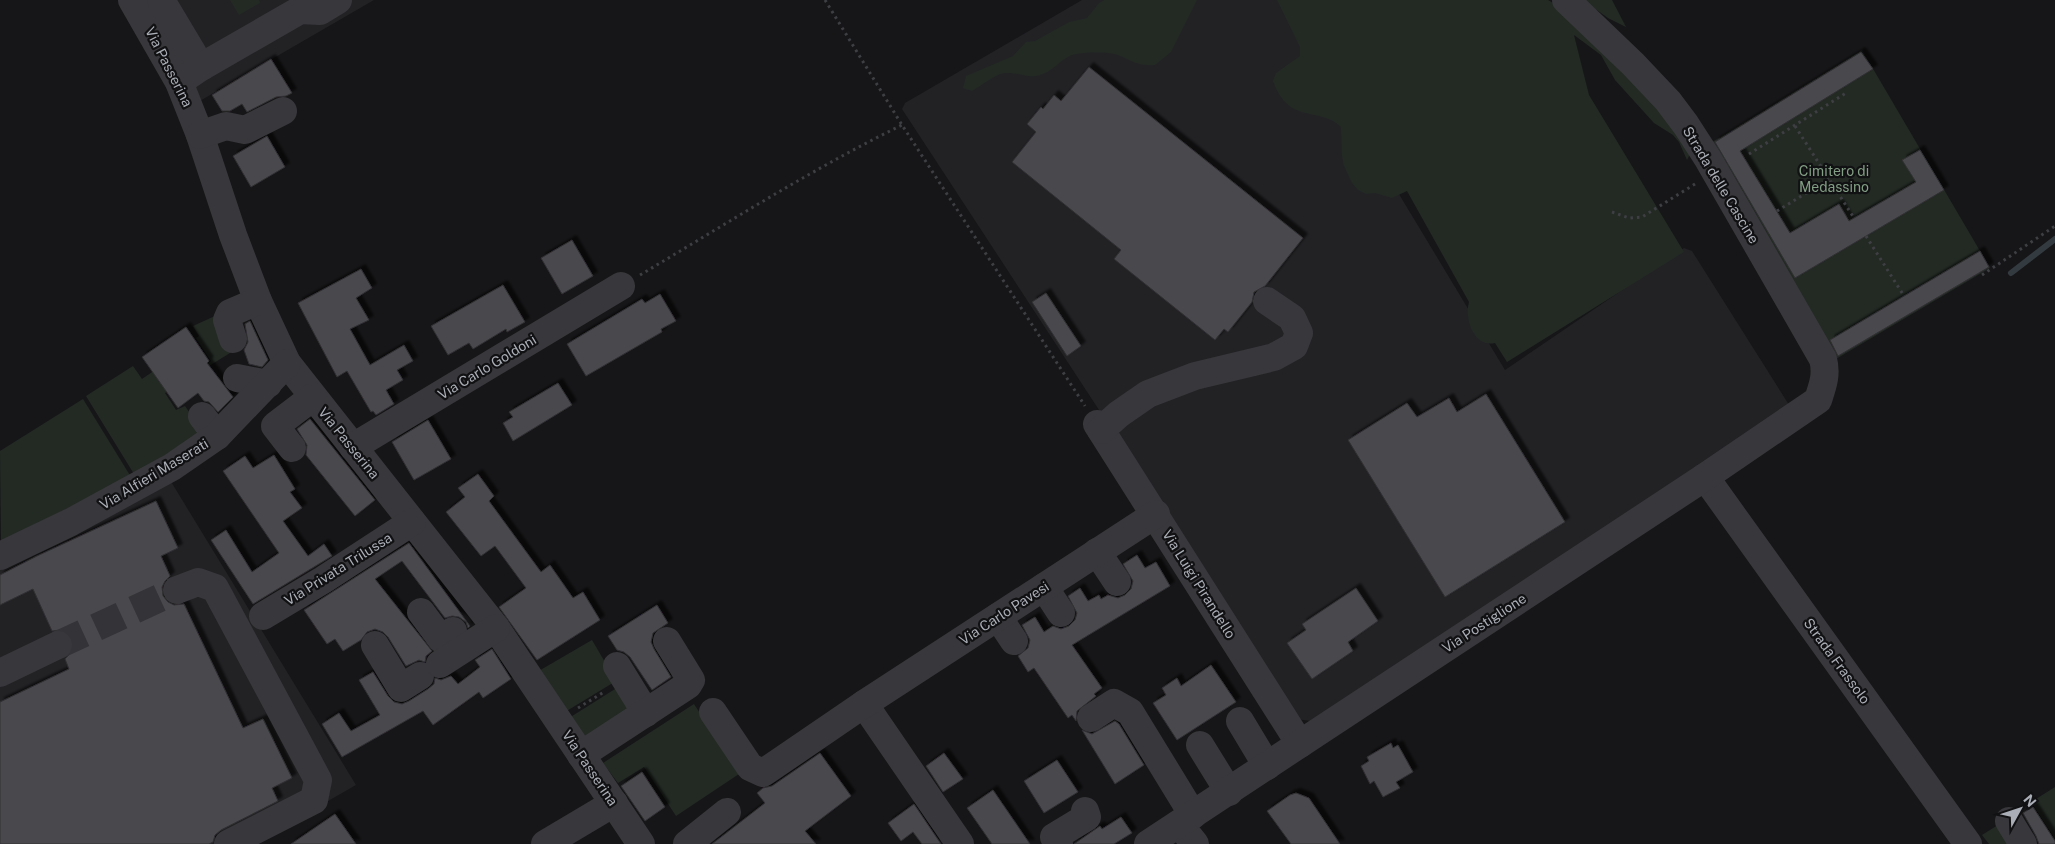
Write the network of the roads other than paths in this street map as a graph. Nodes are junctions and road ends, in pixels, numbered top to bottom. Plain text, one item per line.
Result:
1 (132, 0) edge
2 (161, 0) edge
3 (338, 0) edge
4 (1566, 0) edge
5 (297, 5) edge
6 (201, 67) junction
7 (179, 82) junction
8 (283, 111) dead end
9 (200, 135) junction
10 (621, 286) road end
11 (258, 301) junction
12 (1267, 301) dead end
13 (233, 339) dead end
14 (287, 363) junction
15 (237, 378) dead end
16 (268, 384) junction
17 (313, 397) junction
18 (1818, 400) joint
19 (353, 447) junction
20 (292, 448) dead end
21 (1705, 477) junction
22 (1156, 514) junction
23 (412, 522) junction
24 (1097, 552) junction
25 (0, 556) edge
26 (1117, 582) dead end
27 (1044, 586) junction
28 (177, 590) tunnel mouth
29 (421, 612) dead end
30 (1061, 613) dead end
31 (263, 616) dead end
32 (998, 617) junction
33 (475, 623) junction
34 (667, 641) dead end
35 (1014, 641) dead end
36 (58, 645) tunnel mouth
37 (374, 645) dead end
38 (621, 672) road end
39 (0, 673) edge
40 (858, 708) junction
41 (713, 712) dead end
42 (646, 713) junction
43 (1091, 718) dead end
44 (1240, 721) dead end
45 (1300, 744) junction
46 (1200, 745) dead end
47 (581, 755) junction
48 (1267, 766) junction
49 (1228, 792) junction
50 (614, 804) junction
51 (1085, 811) dead end
52 (727, 812) dead end
53 (2008, 821) dead end
54 (1189, 828) edge
55 (228, 844) edge
56 (544, 844) edge
57 (641, 844) edge
58 (688, 844) edge
59 (960, 844) edge
60 (1059, 844) edge
61 (1148, 844) edge
62 (1968, 844) edge
63 (2023, 844) edge

1 - 7 street, Via Passerina
2 - 6 street
3 - 5 street
4 - 18 street, Strada delle Cascine
5 - 6 street
6 - 7 street
7 - 9 street, Via Passerina
8 - 9 street
9 - 11 street, Via Passerina
10 - 19 street, Via Carlo Goldoni
11 - 13 street
11 - 14 street, Via Passerina
12 - 22 street, Via Luigi Pirandello
14 - 16 street, Via Alfieri Maserati
14 - 17 street, Via Passerina
15 - 16 street
16 - 25 street, Via Alfieri Maserati
17 - 19 street, Via Passerina
17 - 20 street
18 - 21 street, Via Postiglione
19 - 23 street, Via Passerina
21 - 45 street, Via Postiglione
21 - 62 street, Strada Frassolo
22 - 24 street, Via Carlo Pavesi
22 - 45 street, Via Luigi Pirandello
23 - 31 street, Via Privata Trilussa
23 - 33 street, Via Passerina
24 - 26 street
24 - 27 street, Via Carlo Pavesi
27 - 30 street
27 - 32 street, Via Carlo Pavesi
28 - 55 street
29 - 33 street
32 - 35 street
32 - 40 street, Via Carlo Pavesi
33 - 37 street
33 - 47 street, Via Passerina
34 - 42 street
36 - 39 street
38 - 42 street
40 - 41 street, Via Carlo Pavesi
40 - 59 street
42 - 47 street
43 - 54 street
44 - 48 street
45 - 48 street, Via Postiglione
46 - 49 street
47 - 50 street, Via Passerina
48 - 49 street, Via Postiglione
49 - 54 street, Via Postiglione
50 - 56 street
50 - 57 street, Via Passerina
51 - 60 street
52 - 58 street
53 - 63 street
54 - 61 street, Via Postiglione

